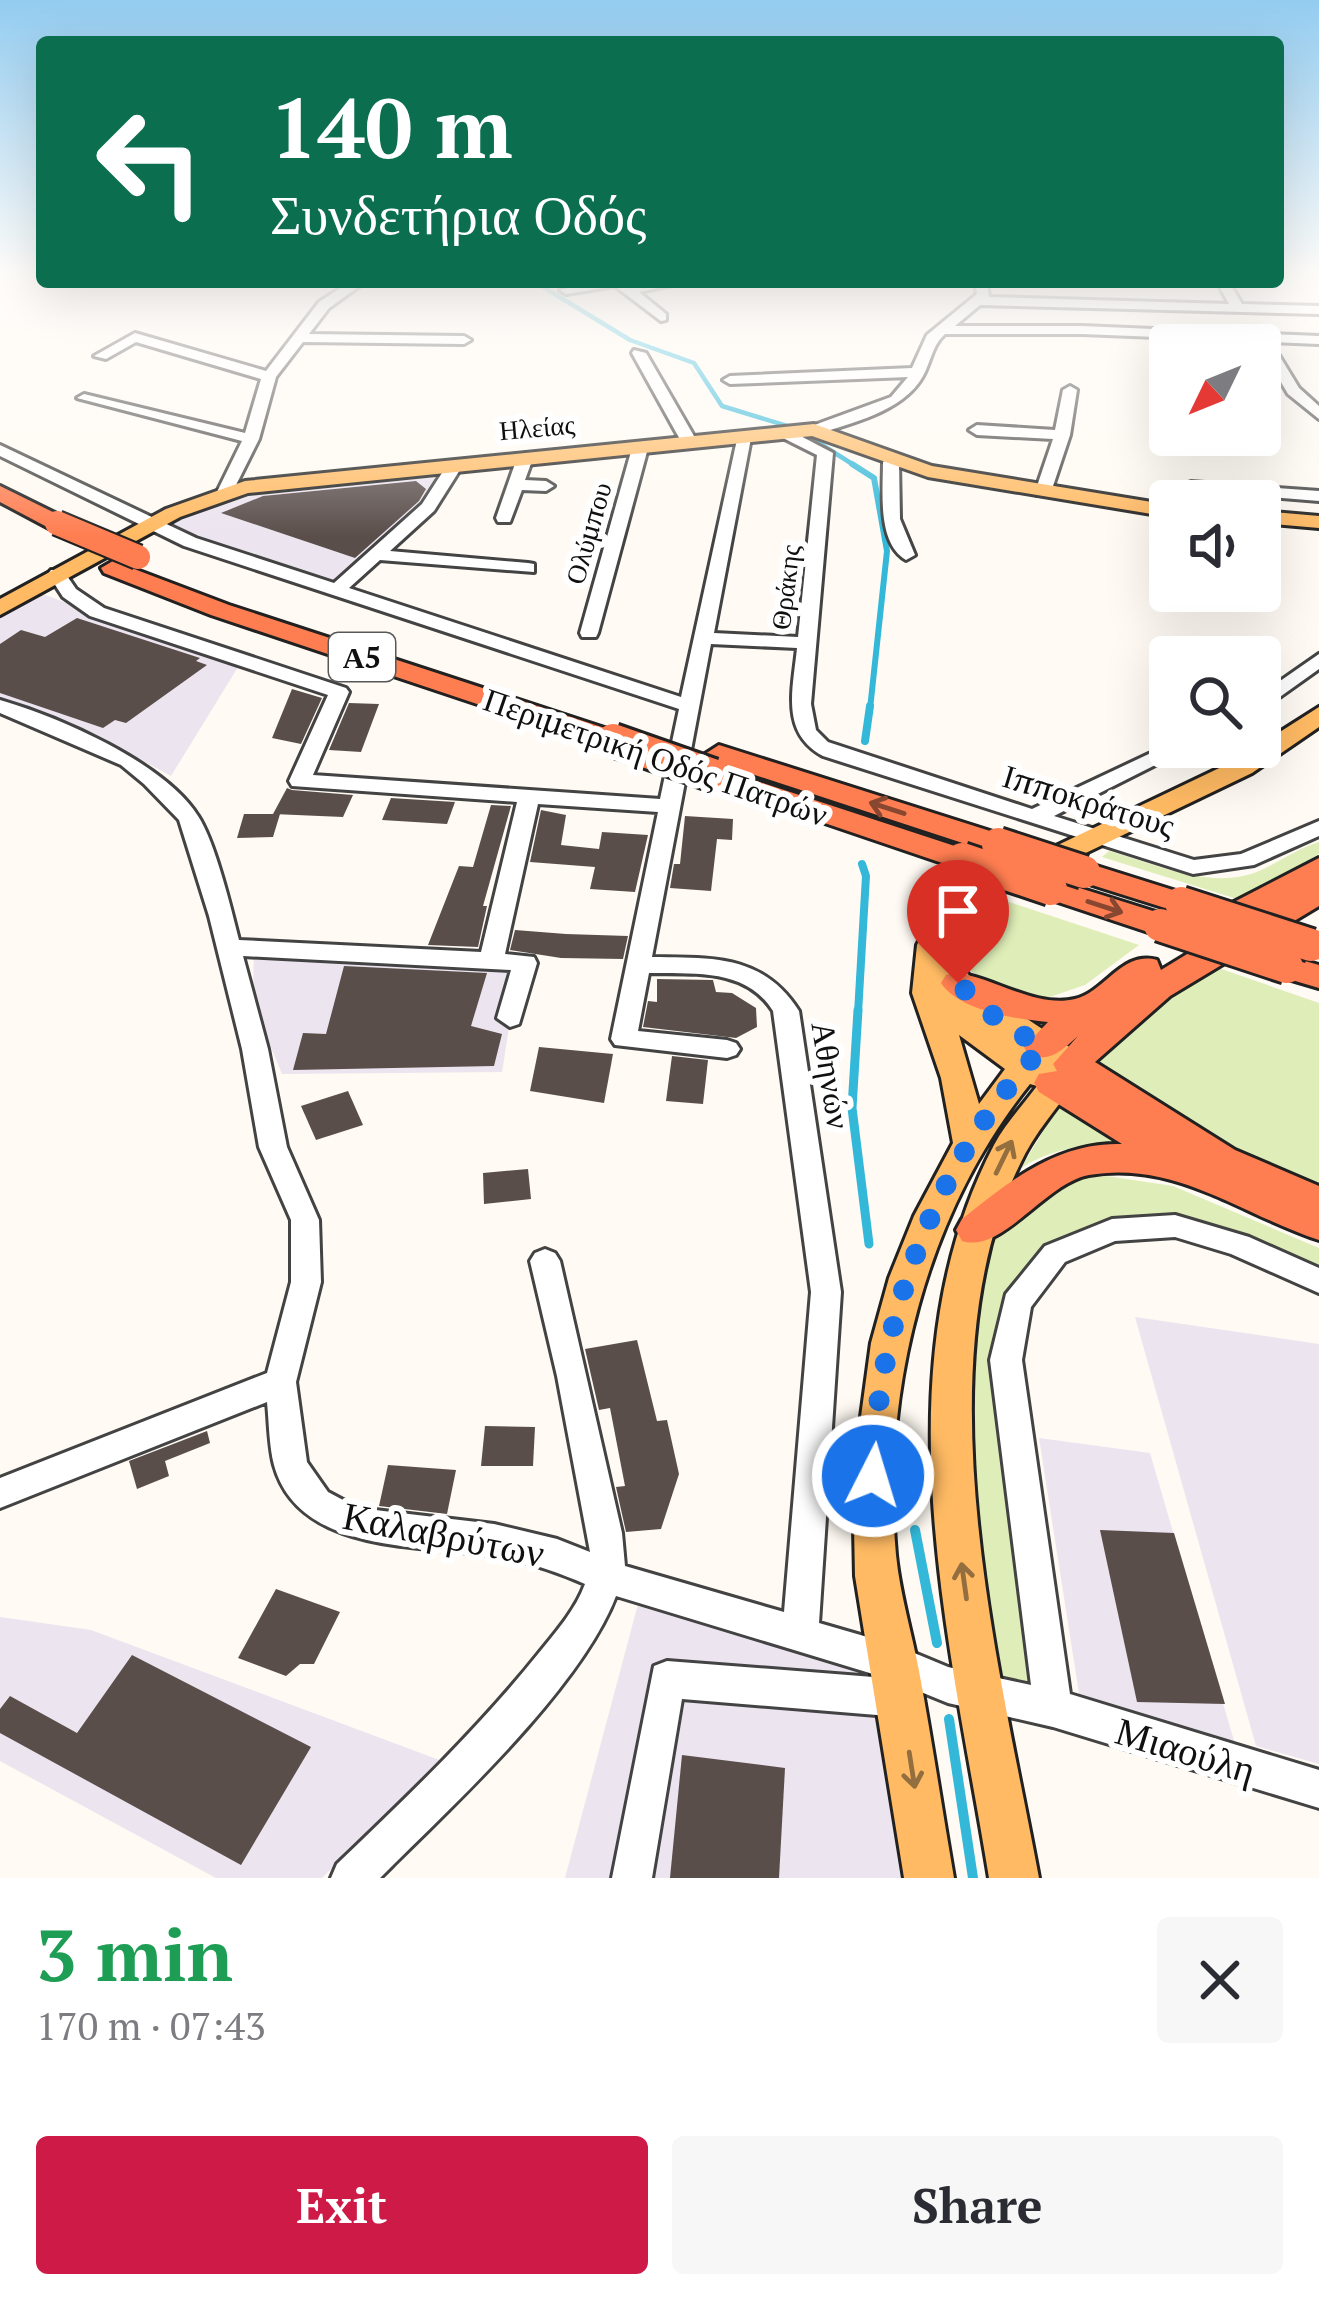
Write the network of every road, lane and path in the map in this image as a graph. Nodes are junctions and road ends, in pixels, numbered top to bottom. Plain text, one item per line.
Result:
1 (219, 362) edge
2 (279, 362) edge
3 (644, 362) edge
4 (923, 362) edge
5 (1281, 370) edge
6 (918, 372) junction
7 (268, 376) junction
8 (730, 380) dead end
9 (1070, 390) dead end
10 (84, 398) dead end
11 (1319, 415) edge
12 (977, 430) dead end
13 (801, 432) junction
14 (1062, 435) junction
15 (743, 438) junction
16 (251, 439) junction
17 (690, 443) junction
18 (640, 448) junction
19 (0, 450) edge
20 (526, 458) junction
21 (890, 462) junction
22 (455, 465) junction
23 (516, 485) junction
24 (546, 486) dead end
25 (1043, 492) junction
26 (0, 493) edge
27 (1281, 493) edge
28 (224, 494) junction
29 (1319, 496) edge
30 (1149, 508) edge
31 (0, 517) edge
32 (504, 518) dead end
33 (1281, 519) edge
34 (1319, 521) edge
35 (154, 523) junction
36 (378, 555) junction
37 (906, 555) dead end
38 (125, 562) junction
39 (528, 568) dead end
40 (56, 574) junction
41 (335, 592) junction
42 (1, 608) edge
43 (589, 633) dead end
44 (704, 638) junction
45 (806, 643) junction
46 (1319, 660) edge
47 (1281, 689) edge
48 (0, 706) edge
49 (689, 706) junction
50 (1319, 716) edge
51 (838, 754) joint
52 (1149, 762) edge
53 (716, 765) junction
54 (530, 796) junction
55 (671, 806) junction
56 (1032, 818) junction
57 (1319, 828) edge
58 (1094, 837) junction
59 (1319, 868) edge
60 (1319, 892) edge
61 (1170, 914) junction
62 (229, 946) junction
63 (1309, 959) edge
64 (491, 961) junction
65 (638, 964) junction
66 (943, 988) junction
67 (1084, 1011) junction
68 (510, 1018) dead end
69 (727, 1049) dead end
70 (1048, 1065) junction
71 (969, 1141) junction
72 (1188, 1167) junction
73 (1319, 1201) edge
74 (1319, 1224) edge
75 (976, 1230) junction
76 (545, 1261) dead end
77 (1319, 1281) edge
78 (280, 1382) junction
79 (0, 1493) edge
80 (607, 1576) junction
81 (800, 1635) junction
82 (898, 1681) junction
83 (985, 1696) junction
84 (1053, 1708) junction
85 (1319, 1789) edge
86 (351, 1878) edge
87 (632, 1878) edge
88 (929, 1878) edge
89 (1014, 1878) edge

1 - 7 street
2 - 7 street
3 - 17 street
4 - 6 street
5 - 11 street
6 - 8 street
6 - 13 street
7 - 16 street
9 - 14 street
10 - 16 street
12 - 14 street
13 - 15 main road, Ηλείας
13 - 21 main road, Ηλείας
13 - 45 street, Θράκης
14 - 25 street
15 - 17 main road, Ηλείας
15 - 44 street
16 - 28 street
17 - 18 main road, Ηλείας
18 - 20 main road, Ηλείας
18 - 43 street, Ολύμπου
19 - 35 street
20 - 22 main road, Ηλείας
20 - 23 street
21 - 25 main road, Ηλείας
21 - 37 street
22 - 28 main road, Ηλείας
22 - 36 street
23 - 24 street
23 - 32 street
25 - 30 main road, Ηλείας
26 - 38 highway, Περιμετρική Οδός Πατρών / Α5, bridge
27 - 29 street
28 - 35 main road, Ηλείας
31 - 38 highway, Περιμετρική Οδός Πατρών / Α5
33 - 34 main road
35 - 40 main road, Ηλείας
35 - 41 street
36 - 39 street
36 - 41 street
38 - 53 highway, Περιμετρική Οδός Πατρών / Α5, bridge
40 - 42 main road, Ηλείας
40 - 54 street
41 - 49 street
44 - 45 street
44 - 49 street
45 - 51 street, Θράκης
46 - 47 street
48 - 62 street, Καλαβρύτων
49 - 55 street
50 - 58 main road
51 - 56 street, Ιπποκράτους
52 - 56 street
53 -> 61 highway, Περιμετρική Οδός Πατρών / Α5, bridge
61 -> 53 highway, Περιμετρική Οδός Πατρών / Α5, bridge
54 - 55 street
54 - 64 street
55 - 65 street
56 - 58 street, Ιπποκράτους
57 - 58 street, Ιπποκράτους
58 - 66 main road
59 - 67 highway
60 - 70 highway
61 - 63 highway, Περιμετρική Οδός Πατρών / Α5, bridge
62 - 64 street
62 - 78 street, Καλαβρύτων
64 - 68 street
65 - 69 street
65 - 81 street, Αθηνών
66 - 67 highway
66 - 70 main road
66 - 71 main road
67 - 70 highway
70 - 71 main road
70 - 72 highway
70 - 73 highway
75 -> 70 main road
71 - 82 main road
72 - 74 highway
72 - 75 highway
83 -> 75 main road
76 - 80 street
77 - 84 street
78 - 79 street
78 - 80 street, Καλαβρύτων
80 - 81 street, Καλαβρύτων
80 - 86 street
81 - 82 street, Καλαβρύτων
82 - 83 street, Μιαούλη
82 - 87 street
82 -> 88 main road
83 - 84 street, Μιαούλη
83 - 89 main road
84 - 85 street, Μιαούλη

